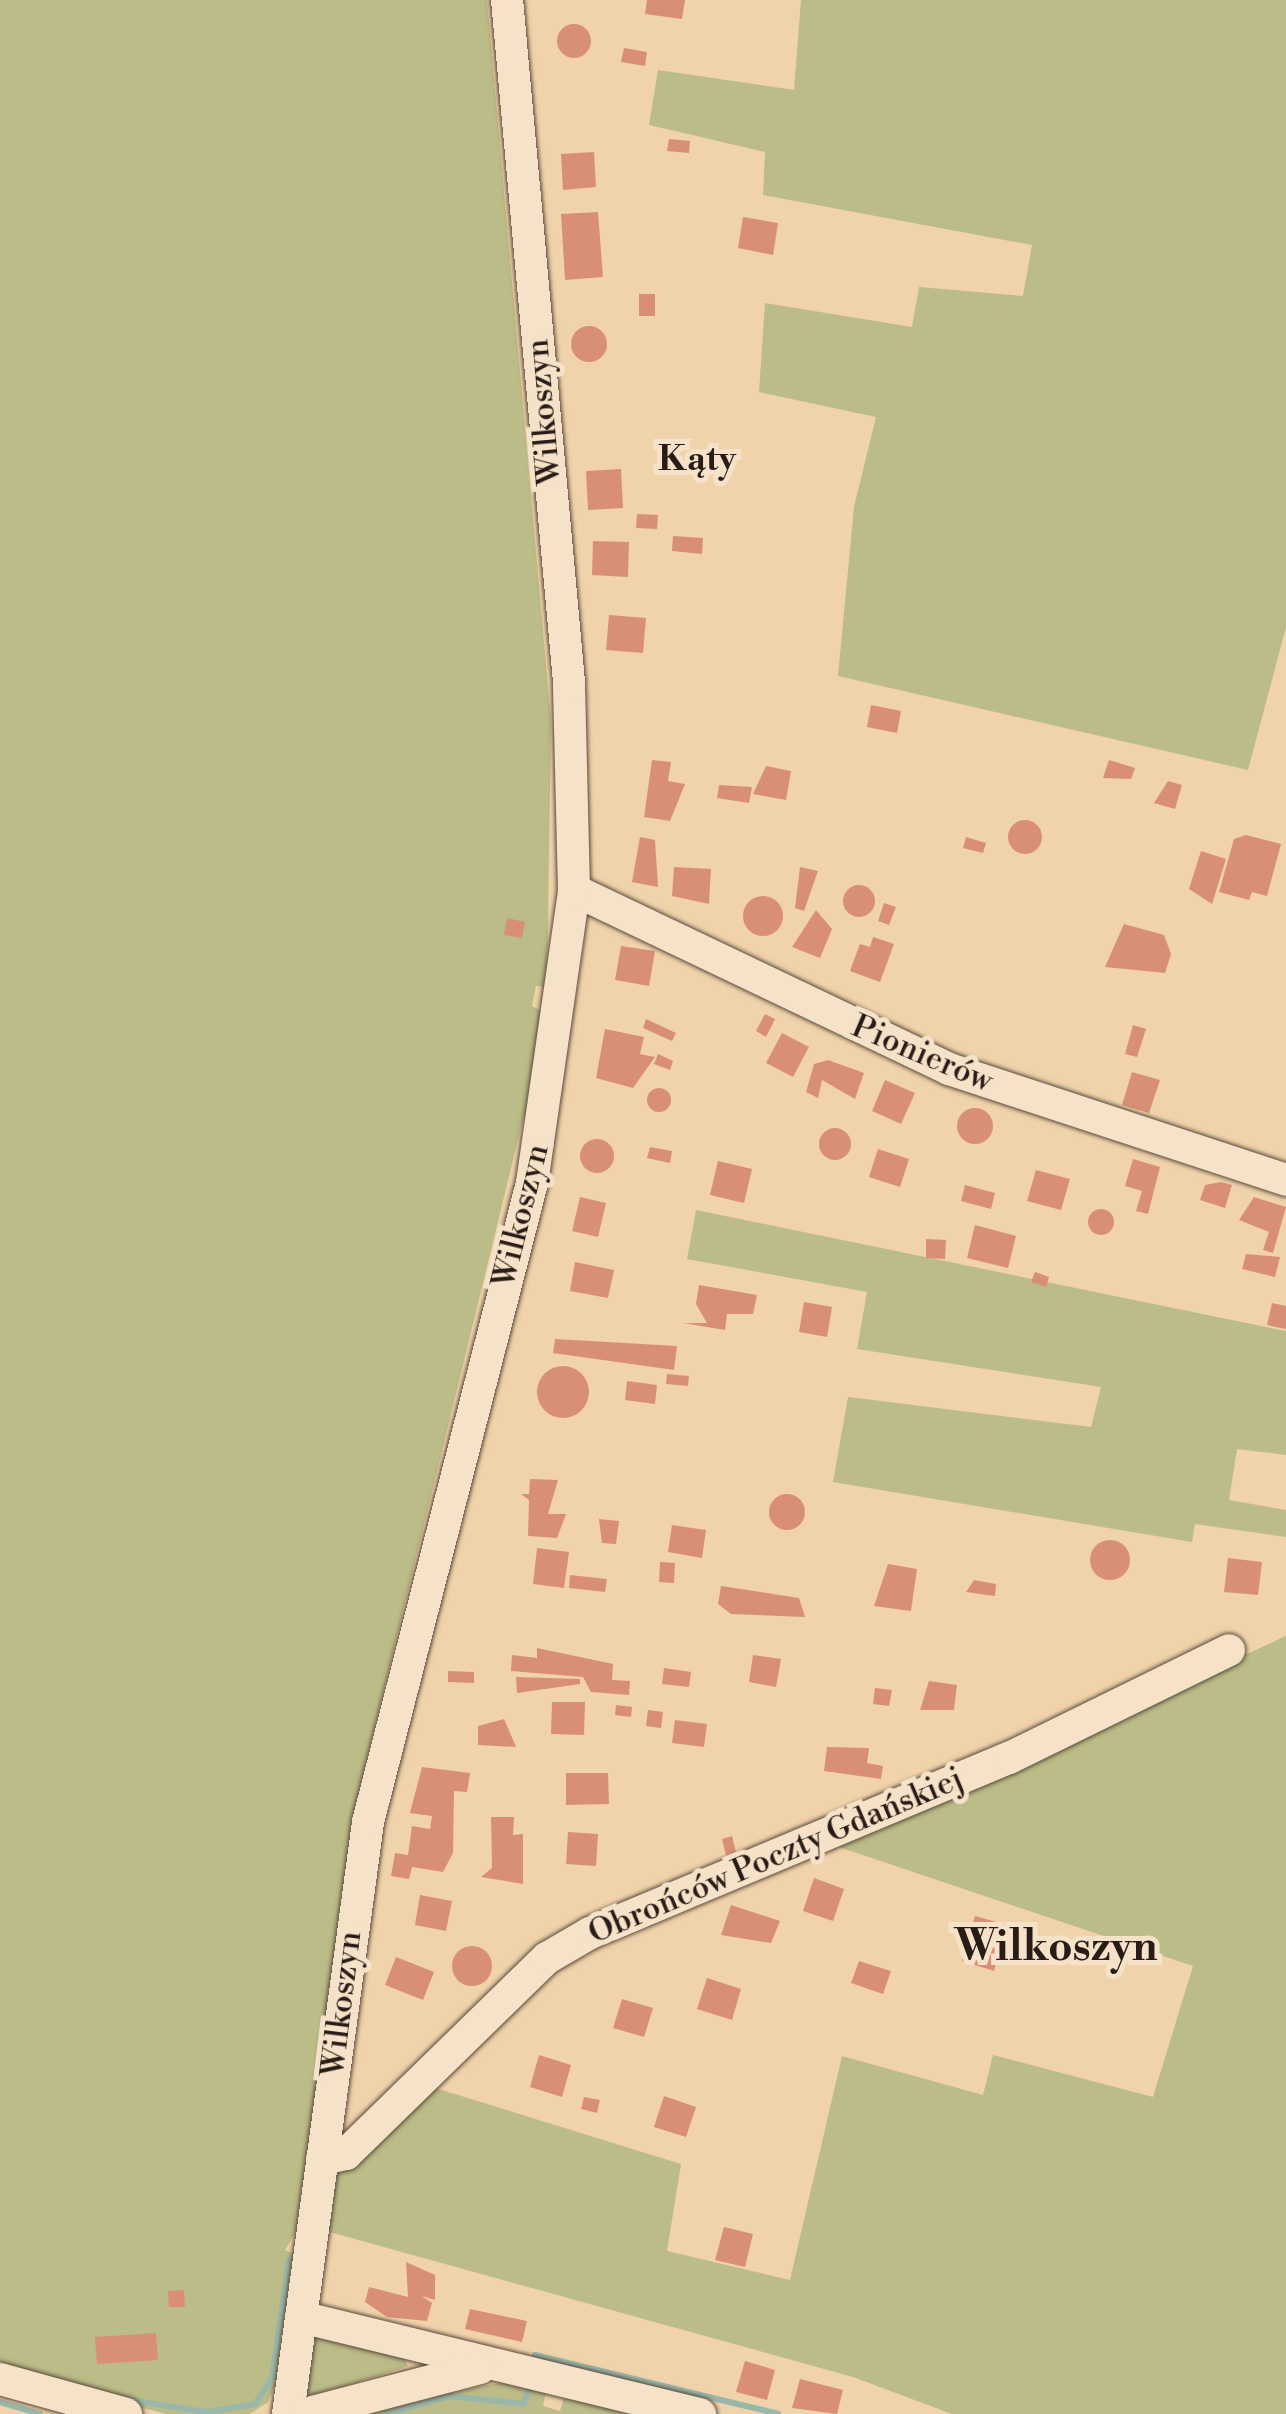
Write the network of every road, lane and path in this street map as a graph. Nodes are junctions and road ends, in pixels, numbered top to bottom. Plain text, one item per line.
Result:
1 (507, 0) edge
2 (574, 890) junction
3 (1286, 1180) edge
4 (1229, 1650) dead end
5 (322, 2158) junction
6 (301, 2317) junction
7 (515, 2370) junction
8 (0, 2378) edge
9 (126, 2414) edge
10 (288, 2414) edge
11 (304, 2414) edge
12 (700, 2414) edge

1 - 2 street, Wilkoszyn
2 - 3 street, Pionierów
2 - 5 street, Wilkoszyn
4 - 5 street, Obrońców Poczty Gdańskiej
5 - 6 street, Wilkoszyn
6 - 7 street
6 - 10 street, Wilkoszyn
7 - 11 street
7 - 12 street
8 - 9 street

